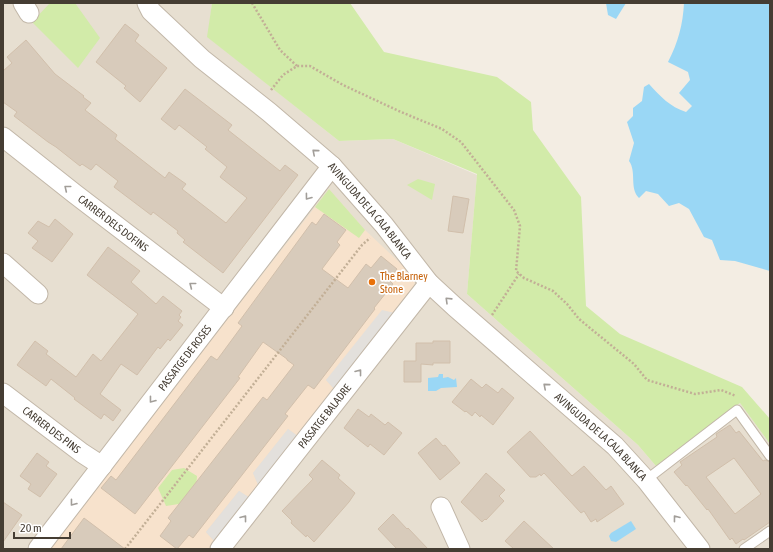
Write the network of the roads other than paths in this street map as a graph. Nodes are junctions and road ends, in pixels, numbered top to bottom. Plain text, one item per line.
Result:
1 (147, 3) edge
2 (3, 137) edge
3 (332, 166) junction
4 (3, 263) edge
5 (429, 283) junction
6 (38, 294) dead end
7 (224, 308) junction
8 (3, 394) edge
9 (770, 456) edge
10 (102, 466) junction
11 (646, 480) junction
12 (441, 507) dead end
13 (770, 531) edge
14 (38, 549) edge
15 (220, 549) edge
16 (460, 549) edge
17 (700, 549) edge
18 (744, 549) edge

3 -> 1 street, AVINGUDA DE LA CALA BLANCA
7 -> 2 street, CARRER DELS DOFINS
3 - 5 street, AVINGUDA DE LA CALA BLANCA
3 -> 7 street, PASSATGE DE ROSES
4 - 6 street
11 -> 5 street, AVINGUDA DE LA CALA BLANCA
15 -> 5 street, PASSATGE BALADRE
7 -> 10 street, PASSATGE DE ROSES
8 - 10 street, CARRER DES PINS
9 - 11 lane
10 -> 14 street, PASSATGE DE ROSES
17 -> 11 street, AVINGUDA DE LA CALA BLANCA
12 - 16 street
13 - 18 lane

